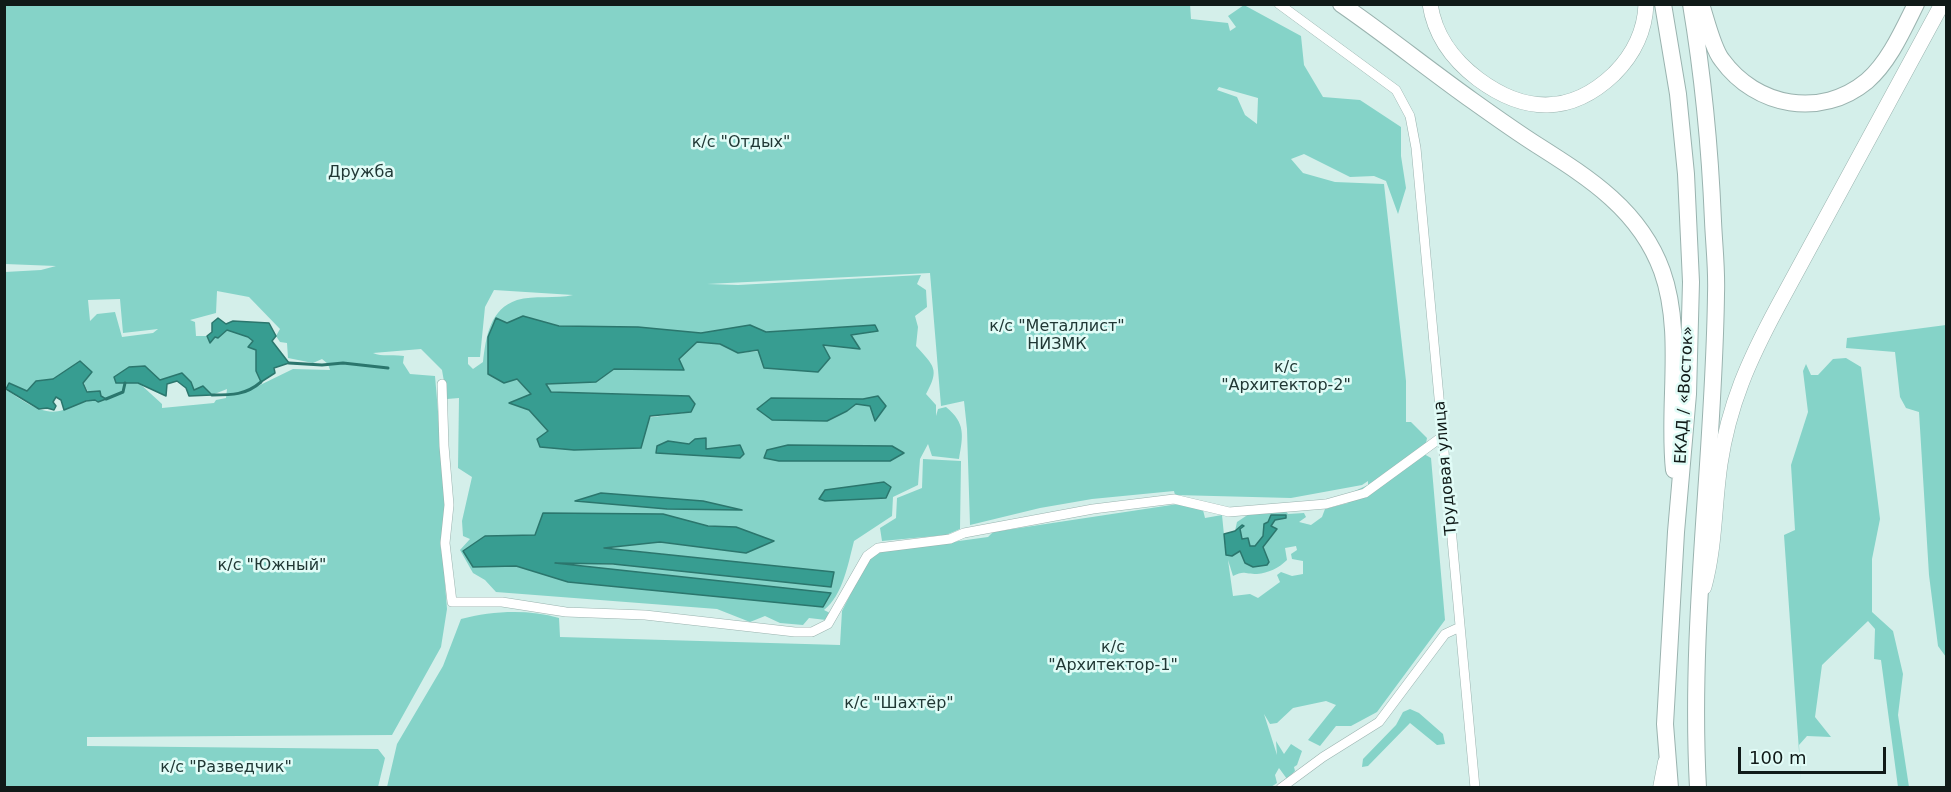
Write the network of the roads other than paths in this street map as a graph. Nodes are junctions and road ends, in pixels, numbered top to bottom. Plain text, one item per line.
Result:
1 (1279, 4) edge
2 (1341, 4) edge
3 (1430, 4) edge
4 (1646, 4) edge
5 (1662, 4) edge
6 (1691, 4) edge
7 (1701, 4) edge
8 (1916, 4) edge
9 (1942, 4) edge
10 (442, 384) dead end
11 (1443, 436) junction
12 (1678, 507) junction
13 (1697, 613) junction
14 (1460, 627) junction
15 (1667, 757) junction
16 (1281, 788) edge
17 (1475, 788) edge
18 (1660, 788) edge
19 (1670, 788) edge
20 (1698, 788) edge

1 - 11 street, Трудовая улица
2 - 12 highway
3 - 4 main road
5 - 12 highway, ЕКАД / «Восток»
6 - 13 highway, ЕКАД / «Восток»
7 - 8 highway
9 - 13 main road
10 - 11 street
11 - 14 street, Трудовая улица
12 - 15 highway, ЕКАД / «Восток»
13 - 20 highway, ЕКАД / «Восток»
14 - 16 street
14 - 17 street, Трудовая улица
15 - 18 main road
15 - 19 highway, ЕКАД / «Восток»

